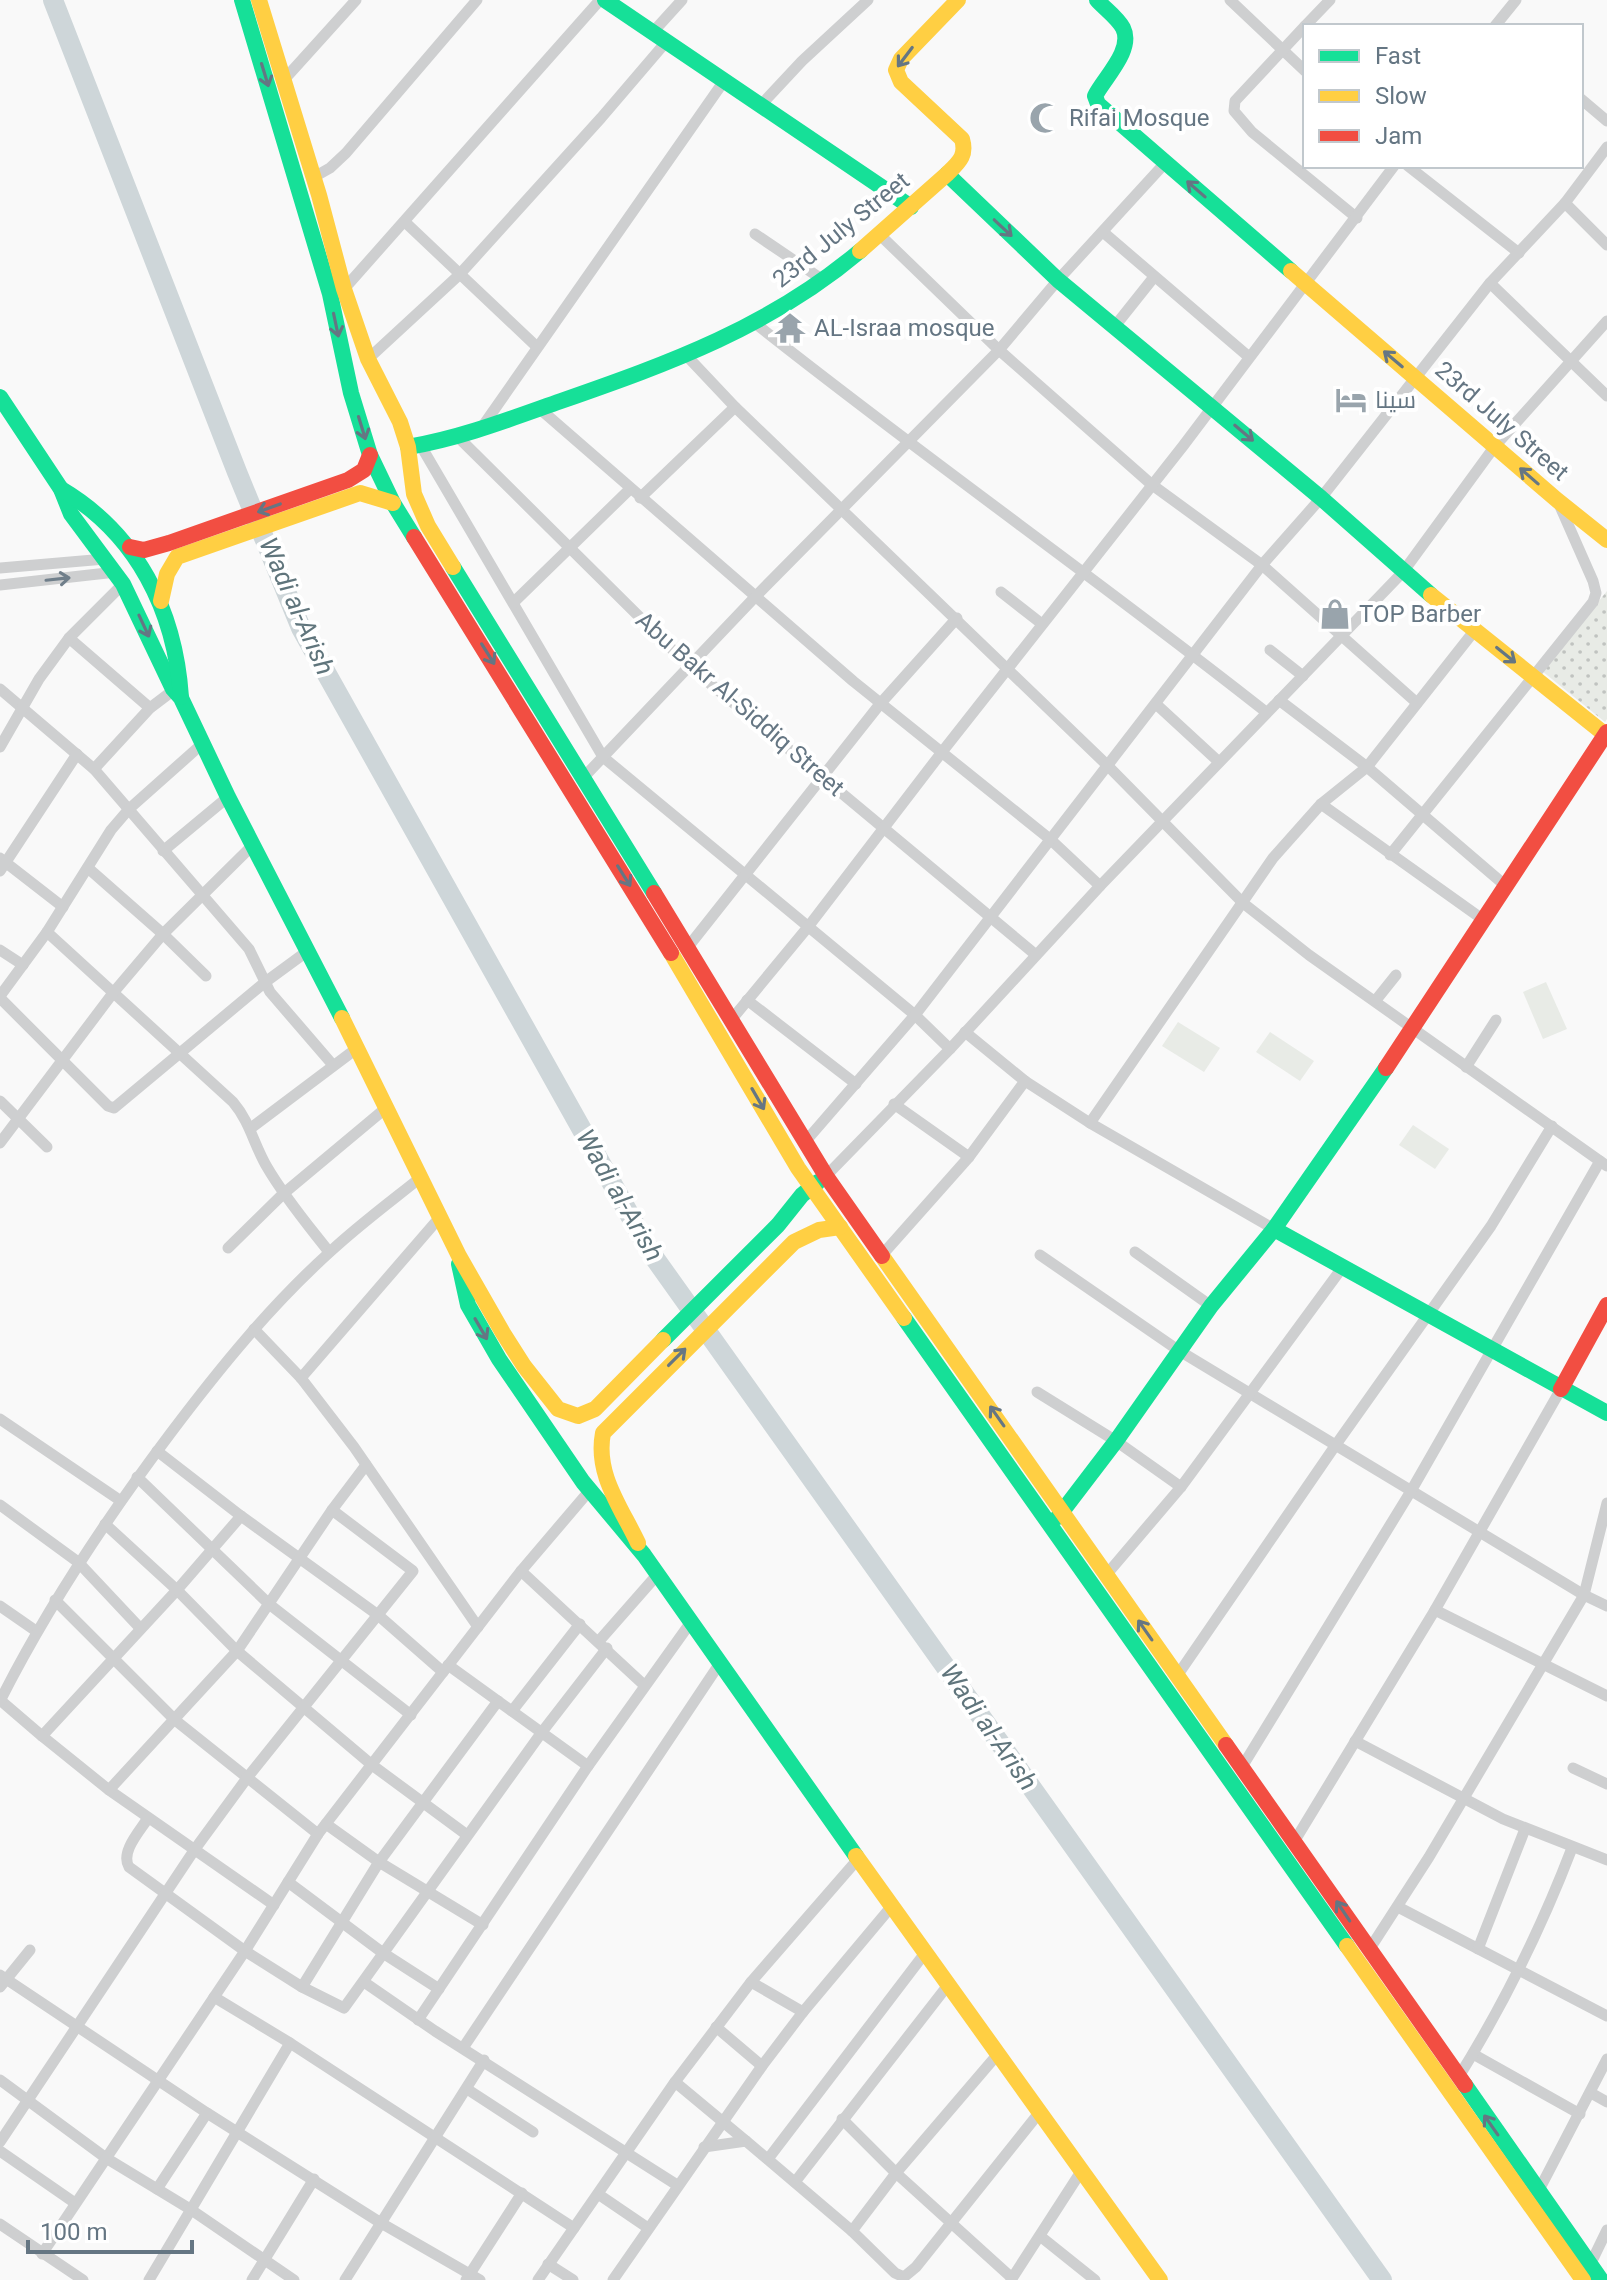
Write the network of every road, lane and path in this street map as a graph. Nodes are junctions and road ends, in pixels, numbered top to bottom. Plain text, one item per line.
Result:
1 (242, 0) edge
2 (356, 0) edge
3 (477, 0) edge
4 (602, 0) edge
5 (682, 0) edge
6 (868, 0) edge
7 (958, 0) edge
8 (1097, 0) edge
9 (1230, 0) edge
10 (1330, 0) edge
11 (1516, 0) edge
12 (263, 2) edge
13 (1307, 24) edge
14 (1498, 24) edge
15 (1303, 28) edge
16 (660, 37) junction
17 (1283, 50) junction
18 (1303, 69) edge
19 (724, 81) junction
20 (282, 82) junction
21 (1583, 101) edge
22 (760, 106) junction
23 (1607, 121) edge
24 (1607, 147) edge
25 (1166, 162) junction
26 (1393, 168) edge
27 (1411, 168) edge
28 (947, 174) junction
29 (314, 177) junction
30 (319, 195) junction
31 (302, 198) junction
32 (1565, 203) junction
33 (911, 207) junction
34 (1357, 218) junction
35 (405, 222) junction
36 (1103, 232) junction
37 (755, 234) dead end
38 (880, 235) junction
39 (1607, 245) edge
40 (1519, 253) junction
41 (459, 275) junction
42 (1154, 277) junction
43 (823, 280) junction
44 (1058, 280) junction
45 (1305, 282) junction
46 (1490, 283) junction
47 (344, 289) junction
48 (1607, 321) edge
49 (756, 324) junction
50 (1115, 326) junction
51 (537, 347) junction
52 (999, 350) junction
53 (366, 352) junction
54 (342, 353) junction
55 (685, 354) junction
56 (1249, 357) junction
57 (1571, 362) junction
58 (1416, 379) junction
59 (1607, 396) edge
60 (0, 397) edge
61 (735, 407) junction
62 (1213, 407) junction
63 (540, 409) junction
64 (480, 430) junction
65 (458, 437) junction
66 (909, 443) junction
67 (415, 446) junction
68 (1495, 446) junction
69 (370, 455) junction
70 (1151, 484) junction
71 (61, 489) junction
72 (346, 489) junction
73 (630, 489) junction
74 (640, 498) junction
75 (1321, 498) junction
76 (1557, 500) junction
77 (393, 503) junction
78 (843, 510) junction
79 (1603, 530) edge
80 (130, 547) junction
81 (569, 549) junction
82 (173, 550) junction
83 (1262, 565) junction
84 (0, 568) edge
85 (1084, 571) junction
86 (115, 572) junction
87 (1403, 572) junction
88 (0, 585) edge
89 (1001, 592) dead end
90 (756, 596) junction
91 (161, 601) junction
92 (514, 602) junction
93 (957, 618) junction
94 (1042, 624) junction
95 (1475, 630) junction
96 (1342, 637) junction
97 (69, 638) junction
98 (1270, 650) dead end
99 (1194, 655) junction
100 (689, 666) junction
101 (1007, 669) junction
102 (1303, 676) junction
103 (1534, 677) junction
104 (0, 689) edge
105 (178, 691) junction
106 (1279, 700) junction
107 (1417, 703) junction
108 (880, 704) junction
109 (1156, 704) junction
110 (150, 708) junction
111 (22, 709) junction
112 (1266, 712) junction
113 (1606, 734) edge
114 (202, 744) junction
115 (0, 747) edge
116 (942, 752) junction
117 (77, 754) junction
118 (603, 757) junction
119 (1219, 762) junction
120 (1107, 765) junction
121 (1367, 767) junction
122 (94, 769) junction
123 (822, 775) junction
124 (583, 778) junction
125 (228, 797) junction
126 (1321, 804) junction
127 (129, 809) junction
128 (1422, 815) junction
129 (1162, 820) junction
130 (883, 828) junction
131 (1051, 840) junction
132 (253, 845) junction
133 (163, 851) junction
134 (1390, 855) junction
135 (2, 864) edge
136 (88, 868) junction
137 (745, 873) junction
138 (1100, 886) junction
139 (1507, 887) junction
140 (204, 894) junction
141 (1243, 903) junction
142 (63, 907) junction
143 (993, 917) junction
144 (1485, 921) junction
145 (808, 927) junction
146 (47, 932) junction
147 (163, 934) junction
148 (688, 947) junction
149 (0, 950) edge
150 (309, 950) junction
151 (1036, 955) junction
152 (23, 965) junction
153 (1396, 975) dead end
154 (206, 976) dead end
155 (264, 983) junction
156 (113, 993) junction
157 (0, 997) edge
158 (747, 1000) junction
159 (1376, 1000) junction
160 (915, 1015) junction
161 (732, 1019) junction
162 (1496, 1020) dead end
163 (1414, 1028) junction
164 (965, 1032) junction
165 (356, 1049) junction
166 (950, 1049) junction
167 (180, 1052) junction
168 (63, 1059) junction
169 (332, 1064) junction
170 (1466, 1067) junction
171 (1025, 1081) junction
172 (856, 1084) junction
173 (0, 1101) edge
174 (894, 1104) junction
175 (386, 1108) junction
176 (17, 1117) junction
177 (1090, 1123) junction
178 (1552, 1126) junction
179 (251, 1128) junction
180 (805, 1142) junction
181 (0, 1143) edge
182 (47, 1147) dead end
183 (969, 1157) junction
184 (1603, 1163) edge
185 (826, 1176) junction
186 (420, 1178) junction
187 (811, 1187) junction
188 (283, 1194) junction
189 (440, 1217) junction
190 (840, 1227) junction
191 (1274, 1229) junction
192 (228, 1248) dead end
193 (329, 1252) junction
194 (1135, 1252) dead end
195 (882, 1255) junction
196 (1040, 1255) dead end
197 (459, 1256) junction
198 (1342, 1268) junction
199 (1211, 1306) junction
200 (1428, 1314) junction
201 (1604, 1317) edge
202 (254, 1329) junction
203 (1490, 1349) junction
204 (1178, 1350) junction
205 (301, 1378) junction
206 (1561, 1389) junction
207 (1037, 1392) dead end
208 (1251, 1394) junction
209 (1607, 1413) edge
210 (0, 1419) edge
211 (1116, 1441) junction
212 (1335, 1446) junction
213 (157, 1451) junction
214 (366, 1465) junction
215 (137, 1477) junction
216 (1181, 1487) junction
217 (590, 1490) junction
218 (1411, 1491) junction
219 (121, 1501) junction
220 (1607, 1503) edge
221 (0, 1505) edge
222 (332, 1510) junction
223 (1063, 1512) junction
224 (241, 1516) junction
225 (105, 1524) junction
226 (1051, 1525) junction
227 (1479, 1531) junction
228 (213, 1550) junction
229 (427, 1553) junction
230 (644, 1555) junction
231 (298, 1558) junction
232 (78, 1562) junction
233 (413, 1571) junction
234 (521, 1571) junction
235 (1107, 1574) junction
236 (657, 1575) junction
237 (177, 1590) junction
238 (1584, 1595) junction
239 (55, 1600) junction
240 (269, 1604) junction
241 (0, 1606) edge
242 (1607, 1606) edge
243 (1435, 1610) junction
244 (378, 1615) junction
245 (691, 1622) junction
246 (580, 1624) junction
247 (478, 1627) junction
248 (140, 1628) junction
249 (36, 1631) junction
250 (603, 1645) junction
251 (237, 1651) junction
252 (111, 1658) junction
253 (341, 1661) junction
254 (720, 1663) junction
255 (1544, 1663) junction
256 (446, 1669) junction
257 (1177, 1676) junction
258 (644, 1685) junction
259 (1607, 1696) edge
260 (0, 1700) edge
261 (498, 1701) junction
262 (305, 1707) junction
263 (512, 1711) junction
264 (411, 1715) junction
265 (175, 1720) junction
266 (542, 1732) junction
267 (42, 1736) junction
268 (1355, 1741) junction
269 (372, 1765) junction
270 (588, 1766) junction
271 (1242, 1767) junction
272 (1573, 1768) dead end
273 (247, 1778) junction
274 (1607, 1784) edge
275 (109, 1790) junction
276 (1463, 1797) junction
277 (423, 1805) junction
278 (148, 1818) junction
279 (326, 1824) junction
280 (1525, 1829) junction
281 (318, 1834) junction
282 (467, 1835) junction
283 (1294, 1842) junction
284 (1572, 1848) junction
285 (195, 1849) junction
286 (858, 1859) junction
287 (1607, 1860) edge
288 (379, 1862) junction
289 (288, 1882) junction
290 (428, 1890) junction
291 (167, 1894) junction
292 (274, 1905) junction
293 (891, 1907) junction
294 (1398, 1907) junction
295 (341, 1922) junction
296 (483, 1925) junction
297 (1478, 1949) junction
298 (30, 1950) dead end
299 (1369, 1950) junction
300 (245, 1951) junction
301 (383, 1953) junction
302 (925, 1953) junction
303 (1520, 1971) junction
304 (2, 1981) edge
305 (364, 1982) junction
306 (751, 1982) junction
307 (948, 1985) junction
308 (302, 1987) junction
309 (439, 1989) junction
310 (214, 1997) junction
311 (803, 2012) junction
312 (1607, 2016) edge
313 (418, 2020) junction
314 (716, 2027) junction
315 (76, 2028) junction
316 (290, 2043) junction
317 (463, 2048) junction
318 (1473, 2054) junction
319 (997, 2055) junction
320 (1607, 2059) edge
321 (484, 2060) junction
322 (762, 2066) junction
323 (1458, 2078) junction
324 (0, 2080) edge
325 (157, 2081) junction
326 (675, 2082) junction
327 (467, 2089) junction
328 (1591, 2093) junction
329 (28, 2101) junction
330 (1607, 2102) edge
331 (207, 2113) junction
332 (1039, 2113) junction
333 (1580, 2114) junction
334 (723, 2119) junction
335 (842, 2119) junction
336 (236, 2132) junction
337 (533, 2132) dead end
338 (437, 2137) junction
339 (746, 2141) junction
340 (0, 2142) edge
341 (704, 2147) junction
342 (0, 2151) edge
343 (627, 2152) junction
344 (106, 2158) junction
345 (768, 2159) junction
346 (1082, 2170) junction
347 (896, 2173) junction
348 (314, 2179) junction
349 (795, 2182) junction
350 (677, 2185) junction
351 (157, 2189) junction
352 (1538, 2192) junction
353 (522, 2193) junction
354 (598, 2194) junction
355 (75, 2203) junction
356 (190, 2209) junction
357 (381, 2223) junction
358 (950, 2223) junction
359 (0, 2224) edge
360 (574, 2228) junction
361 (648, 2228) junction
362 (1607, 2230) edge
363 (852, 2231) junction
364 (1040, 2236) junction
365 (42, 2254) junction
366 (264, 2260) junction
367 (548, 2264) junction
368 (1586, 2273) edge
369 (1151, 2276) edge
370 (472, 2278) edge
371 (1012, 2279) edge
372 (83, 2280) edge
373 (149, 2280) edge
374 (252, 2280) edge
375 (294, 2280) edge
376 (345, 2280) edge
377 (538, 2280) edge
378 (573, 2280) edge
379 (613, 2280) edge
380 (1095, 2280) edge
381 (1601, 2280) edge

1 -> 31 street
2 - 20 street
3 - 29 street
4 - 16 street
4 - 35 street
5 - 16 street
6 - 22 street
7 -> 28 street, 23rd July Street
8 - 25 street, 23rd July Street
9 - 17 street
10 - 13 street
11 - 14 street
12 - 20 street
15 - 17 street
16 - 19 street
16 - 41 street
17 - 18 street
17 - 34 street
19 - 22 street
19 - 51 street
20 - 29 street
21 - 23 street
22 - 33 street
24 - 32 street
25 - 36 street
45 -> 25 street, 23rd July Street
26 - 34 street
27 - 40 street
28 - 33 street, 23rd July Street
28 -> 44 street
29 - 30 street
30 - 31 street
30 - 47 street
31 -> 54 street
32 - 39 street
32 - 40 street
33 - 38 street, 23rd July Street
34 - 45 street
35 - 41 street
35 - 47 street
36 - 42 street
36 - 44 street
37 - 43 street
38 - 43 street, 23rd July Street
38 - 52 street
40 - 46 street
41 - 51 street
41 - 53 street
42 - 50 street
42 - 56 street
43 - 49 street, 23rd July Street
44 - 50 street
44 - 52 street
45 - 56 street
58 -> 45 street, 23rd July Street
46 - 57 street
46 - 58 street
47 - 53 street
48 - 57 street
49 - 55 street, 23rd July Street
49 - 66 street
50 - 62 street
51 - 64 street
52 - 66 street
52 - 70 street
53 - 54 street
53 - 67 street
54 -> 69 street
55 - 61 street
55 - 63 street, 23rd July Street
56 - 62 street
57 - 59 street
57 - 68 street
58 - 68 street, 23rd July Street
58 - 75 street
60 - 71 street
61 - 74 street
61 - 78 street
62 - 70 street
62 -> 75 street
63 - 64 street, 23rd July Street
63 - 73 street
64 - 65 street, 23rd July Street
65 - 67 street, 23rd July Street
65 - 81 street, Abu Bakr Al-Siddiq Street
66 - 78 street
66 - 85 street
67 - 92 street
67 - 124 street
76 -> 68 street, 23rd July Street
68 - 87 street
69 - 72 street
69 - 77 street
70 - 83 street
70 - 85 street
71 - 80 street
71 - 86 street
72 - 77 street
72 - 82 street
73 - 74 street
73 - 81 street
74 - 90 street
75 - 83 street
75 - 87 street
76 - 79 street, 23rd July Street
76 - 103 street
77 -> 187 street
78 - 90 street
78 - 93 street
80 - 82 street
80 - 91 street
81 - 92 street
81 - 100 street, Abu Bakr Al-Siddiq Street
82 - 91 street
83 - 96 street
83 - 99 street
84 - 86 street
85 - 94 street
85 - 99 street
88 -> 86 street
86 - 97 street
86 -> 105 street
87 - 95 street
87 - 96 street
89 - 94 street
90 - 100 street
90 - 108 street
91 - 105 street
92 - 118 street
93 - 101 street
93 - 108 street
94 - 101 street
95 -> 103 street
95 - 107 street
96 - 102 street
96 - 107 street
97 - 110 street
97 - 111 street
98 - 102 street
99 - 109 street
99 - 112 street
100 - 118 street
100 - 123 street, Abu Bakr Al-Siddiq Street
101 - 116 street
101 - 120 street
102 - 106 street
103 - 113 street
103 - 128 street
104 - 111 street
105 - 110 street
105 - 114 street
106 - 112 street
106 - 121 street
107 - 121 street
108 - 116 street
108 - 123 street
109 - 119 street
109 - 120 street
110 - 122 street
111 - 115 street
111 - 117 street
112 - 119 street
113 - 139 street
114 - 125 street
114 - 127 street
116 - 130 street
116 - 131 street
117 - 122 street
117 - 135 street
118 - 124 street
118 - 137 street
119 - 129 street
120 - 129 street
120 - 131 street
121 - 126 street
121 - 128 street
122 - 127 street
123 - 130 street, Abu Bakr Al-Siddiq Street
123 - 137 street
124 - 148 street
125 - 132 street
125 - 133 street
126 - 134 street
126 - 141 street
127 - 133 street
127 - 136 street
128 - 134 street
128 - 139 street
129 - 138 street
129 - 141 street
130 - 143 street, Abu Bakr Al-Siddiq Street
130 - 145 street
131 - 138 street
131 - 143 street
132 - 140 street
132 - 150 street
133 - 140 street
134 - 144 street
135 - 142 street
136 - 142 street
136 - 147 street
137 - 145 street
137 - 148 street
138 - 151 street
139 - 144 street
140 - 147 street
140 - 155 street
141 - 159 street
141 - 177 street
142 - 146 street
143 - 151 street, Abu Bakr Al-Siddiq Street
143 - 160 street
144 - 163 street
145 - 158 street
145 - 160 street
146 - 152 street
146 - 156 street
147 - 154 street
147 - 156 street
148 - 161 street
149 - 152 street
150 - 155 street
150 - 165 street
151 - 164 street
152 - 157 street
153 - 159 street
155 - 167 street
155 - 169 street
156 - 167 street
156 - 168 street
157 - 168 street
158 - 161 street
158 - 172 street
159 - 163 street
160 - 166 street
160 - 172 street
161 - 180 street
162 - 170 street
163 - 170 street
163 - 191 street
164 - 166 street
164 - 171 street
165 - 169 street
165 - 175 street
166 - 174 street
167 - 168 street
167 - 179 street
168 - 176 street
169 - 179 street
170 - 178 street
171 - 177 street
171 - 183 street
172 - 180 street
173 - 176 street
174 - 183 street
174 - 185 street
175 - 186 street
175 - 188 street
176 - 181 street
176 - 182 street
177 - 191 street
178 - 184 street
178 - 200 street
179 - 188 street
180 - 185 street
183 - 195 street
184 - 203 street
185 - 187 street
185 - 195 street
186 - 189 street
186 - 193 street
187 - 190 street
187 - 197 street
188 - 192 street
188 - 193 street
189 - 197 street
189 - 205 street
190 - 226 street
230 -> 190 street
191 - 198 street
191 - 199 street
193 - 202 street
194 - 199 street
223 -> 195 street
196 - 204 street
197 -> 217 street
198 - 200 street
198 - 208 street
199 - 204 street
200 - 203 street
200 - 212 street
201 - 206 street
202 - 205 street
202 - 213 street
203 - 206 street
203 - 218 street
204 - 208 street
204 - 211 street
205 - 214 street
206 - 209 street
206 - 227 street
207 - 211 street
208 - 212 street
208 - 216 street
210 - 219 street
211 - 216 street
211 - 223 street
212 - 218 street
212 - 257 street
213 - 215 street
213 - 224 street
214 - 222 street
214 - 229 street
215 - 219 street
215 - 228 street
216 - 235 street
217 - 230 street
217 - 234 street
218 - 227 street
218 - 271 street
219 - 225 street
220 - 238 street
221 - 232 street
222 - 231 street
222 - 233 street
223 - 226 street
223 - 235 street
224 - 228 street
224 - 231 street
225 - 232 street
225 - 237 street
226 - 368 street
227 - 238 street
227 - 243 street
228 - 237 street
228 - 240 street
229 - 233 street
229 - 247 street
230 - 236 street
231 - 240 street
231 - 244 street
232 - 239 street
232 - 248 street
233 - 244 street
234 - 246 street
234 - 247 street
257 -> 235 street
236 - 245 street
236 - 250 street
237 - 248 street
237 - 251 street
238 - 242 street
238 - 255 street
239 - 249 street
239 - 252 street
240 - 251 street
240 - 253 street
241 - 249 street
243 - 255 street
243 - 268 street
244 - 253 street
244 - 256 street
245 - 254 street
245 - 258 street
246 - 250 street
246 - 263 street
247 - 256 street
248 - 252 street
249 - 260 street
250 - 258 street
250 - 266 street
251 - 262 street
251 - 265 street
252 - 265 street
252 - 267 street
253 - 262 street
253 - 264 street
254 - 286 street
254 - 317 street
255 - 259 street
255 - 276 street
256 - 261 street
256 - 264 street
257 - 271 street
258 - 270 street
260 - 267 street
261 - 263 street
261 - 277 street
262 - 269 street
262 - 273 street
263 - 266 street
264 - 269 street
265 - 273 street
265 - 275 street
266 - 270 street
266 - 282 street
267 - 275 street
268 - 276 street
268 - 283 street
269 - 277 street
269 - 279 street
270 - 296 street
271 - 283 street
272 - 274 street
273 - 281 street
273 - 285 street
275 - 278 street
276 - 280 street
276 - 294 street
277 - 282 street
277 - 288 street
278 - 285 street
278 - 291 street
279 - 281 street
279 - 288 street
280 - 284 street
280 - 297 street
281 - 289 street
282 - 290 street
299 -> 283 street
284 - 287 street
284 - 303 street
285 - 291 street
285 - 292 street
286 - 293 street
286 - 306 street
288 - 290 street
288 - 295 street
289 - 292 street
289 - 295 street
290 - 296 street
290 - 301 street
291 - 300 street
291 - 315 street
292 - 300 street
293 - 302 street
293 - 311 street
294 - 297 street
294 - 299 street
295 - 301 street
295 - 308 street
296 - 309 street
297 - 303 street
298 - 304 street
299 - 323 street
300 - 308 street
300 - 310 street
301 - 305 street
301 - 309 street
302 - 307 street
302 - 345 street
303 - 312 street
303 - 318 street
304 - 315 street
305 - 308 street
305 - 313 street
306 - 311 street
306 - 314 street
307 - 319 street
307 - 335 street
309 - 313 street
310 - 316 street
310 - 325 street
311 - 322 street
313 - 317 street
314 - 322 street
314 - 326 street
315 - 325 street
315 - 329 street
316 - 336 street
316 - 338 street
317 - 321 street
318 - 323 street
318 - 333 street
319 - 332 street
319 - 347 street
320 - 328 street
321 - 327 street
321 - 343 street
322 - 334 street
352 -> 323 street
324 - 329 street
325 - 331 street
325 - 344 street
326 - 334 street
326 - 343 street
327 - 337 street
327 - 338 street
328 - 330 street
328 - 333 street
329 - 340 street
329 - 344 street
331 - 336 street
331 - 351 street
332 - 346 street
332 - 358 street
333 - 352 street
334 - 339 street
334 - 341 street
335 - 347 street
335 - 349 street
336 - 348 street
336 - 356 street
338 - 353 street
338 - 357 street
339 - 341 street
339 - 345 street
341 - 350 street
342 - 355 street
343 - 350 street
343 - 354 street
344 - 351 street
344 - 355 street
345 - 349 street
346 - 364 street
346 - 369 street
347 - 358 street
347 - 363 street
348 - 357 street
348 - 366 street
349 - 363 street
350 - 361 street
351 - 356 street
352 - 368 street
353 - 360 street
353 - 370 street
354 - 360 street
354 - 361 street
355 - 365 street
356 - 366 street
356 - 373 street
357 - 370 street
357 - 376 street
358 - 363 street
358 - 371 street
359 - 365 street
360 - 367 street
361 - 379 street
362 - 368 street
364 - 371 street
364 - 380 street
365 - 372 street
366 - 374 street
366 - 375 street
367 - 377 street
367 - 378 street
368 - 381 street

